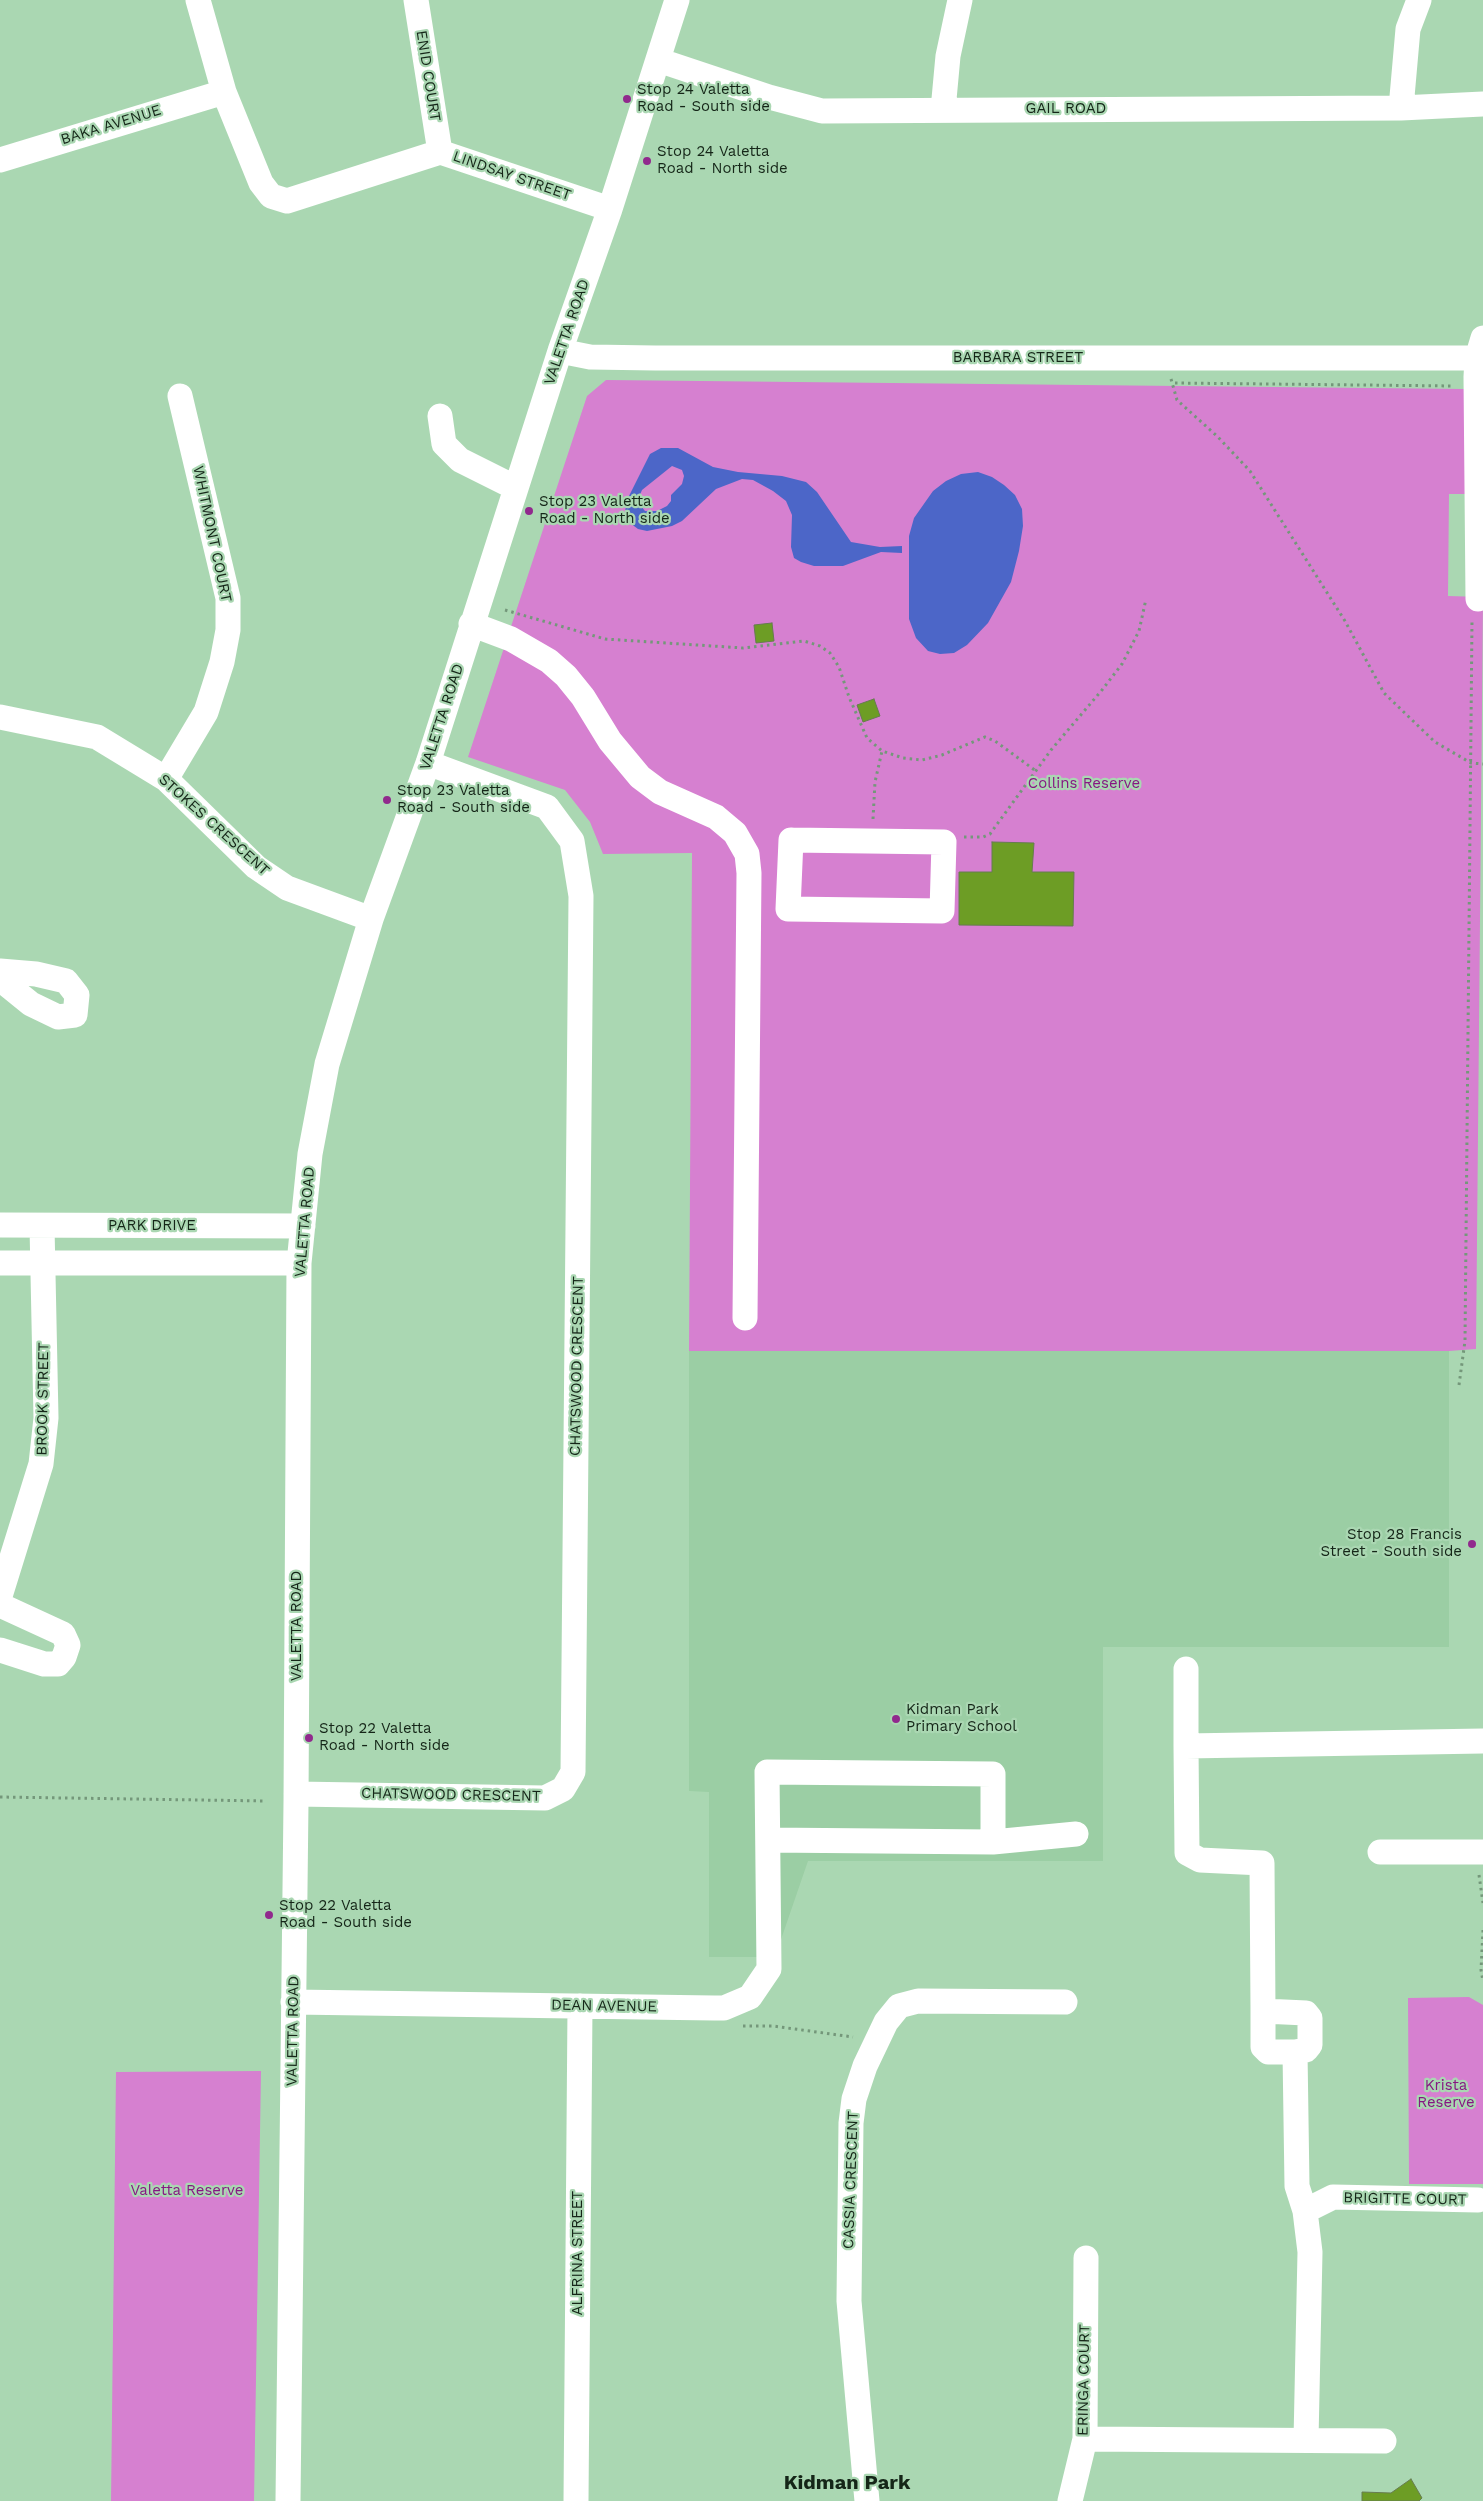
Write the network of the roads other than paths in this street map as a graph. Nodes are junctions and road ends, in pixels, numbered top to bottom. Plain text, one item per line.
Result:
1 (198, 0) edge
2 (416, 0) edge
3 (677, 0) edge
4 (960, 0) edge
5 (1419, 0) edge
6 (658, 60) junction
7 (224, 92) junction
8 (1483, 104) edge
9 (1402, 108) junction
10 (943, 110) junction
11 (440, 152) junction
12 (0, 160) edge
13 (610, 209) junction
14 (1480, 348) edge
15 (560, 351) junction
16 (180, 396) dead end
17 (440, 416) dead end
18 (516, 488) junction
19 (1478, 599) road end
20 (471, 624) junction
21 (0, 716) edge
22 (428, 764) junction
23 (166, 779) junction
24 (749, 873) junction
25 (788, 874) junction
26 (371, 919) junction
27 (0, 971) edge
28 (0, 979) edge
29 (0, 1226) edge
30 (42, 1226) junction
31 (303, 1226) junction
32 (0, 1263) edge
33 (43, 1263) junction
34 (299, 1263) junction
35 (745, 1318) dead end
36 (0, 1596) edge
37 (0, 1605) edge
38 (0, 1650) edge
39 (1186, 1669) dead end
40 (1483, 1740) edge
41 (1186, 1746) junction
42 (296, 1794) junction
43 (1076, 1834) dead end
44 (768, 1840) junction
45 (993, 1842) junction
46 (1380, 1852) dead end
47 (1481, 1859) edge
48 (293, 2002) junction
49 (1065, 2002) dead end
50 (580, 2006) junction
51 (1263, 2012) junction
52 (1295, 2052) junction
53 (1478, 2200) dead end
54 (1305, 2211) junction
55 (1086, 2258) dead end
56 (1084, 2439) junction
57 (1306, 2440) junction
58 (1384, 2441) dead end
59 (288, 2501) edge
60 (576, 2501) edge
61 (867, 2501) edge
62 (1070, 2501) edge

1 - 7 street
2 - 11 street, ENID COURT
3 - 6 street, VALETTA ROAD
4 - 10 street
5 - 9 street
6 - 10 street, GAIL ROAD
6 - 13 street, VALETTA ROAD
7 - 11 street, LINDSAY STREET
7 - 12 street, BAKA AVENUE
8 - 9 street, GAIL ROAD
9 - 10 street, GAIL ROAD
11 - 13 street, LINDSAY STREET
13 - 15 street, VALETTA ROAD
14 - 15 street, BARBARA STREET
14 - 19 street
15 - 18 street, VALETTA ROAD
16 - 23 street, WHITMONT COURT
17 - 18 street
18 - 20 street, VALETTA ROAD
20 - 22 street, VALETTA ROAD
20 - 24 street
21 - 23 street, STOKES CRESCENT
22 - 26 street, VALETTA ROAD
22 - 42 street, CHATSWOOD CRESCENT
23 - 26 street, STOKES CRESCENT
24 - 25 street
24 - 35 street
25 - 25 street
26 - 31 street, VALETTA ROAD
27 - 28 street
29 - 30 street, PARK DRIVE
30 - 31 street, PARK DRIVE
30 - 33 street, BROOK STREET
31 - 34 street, VALETTA ROAD
32 - 33 street
33 - 34 street
33 - 36 street, BROOK STREET
34 - 42 street, VALETTA ROAD
37 - 38 street
39 - 41 street
40 - 41 street
41 - 51 street
42 - 48 street, VALETTA ROAD
43 - 45 street
44 - 45 street
44 - 45 street, DEAN AVENUE
44 - 50 street, DEAN AVENUE
46 - 47 street
48 - 50 street, DEAN AVENUE
48 - 59 street, VALETTA ROAD
49 - 61 street, CASSIA CRESCENT
50 - 60 street, ALFRINA STREET
51 - 52 street
51 - 52 street
52 - 54 street
53 - 54 street, BRIGITTE COURT
54 - 57 street
55 - 56 street, ERINGA COURT
56 - 57 street
56 - 62 street, ERINGA COURT
57 - 58 street

